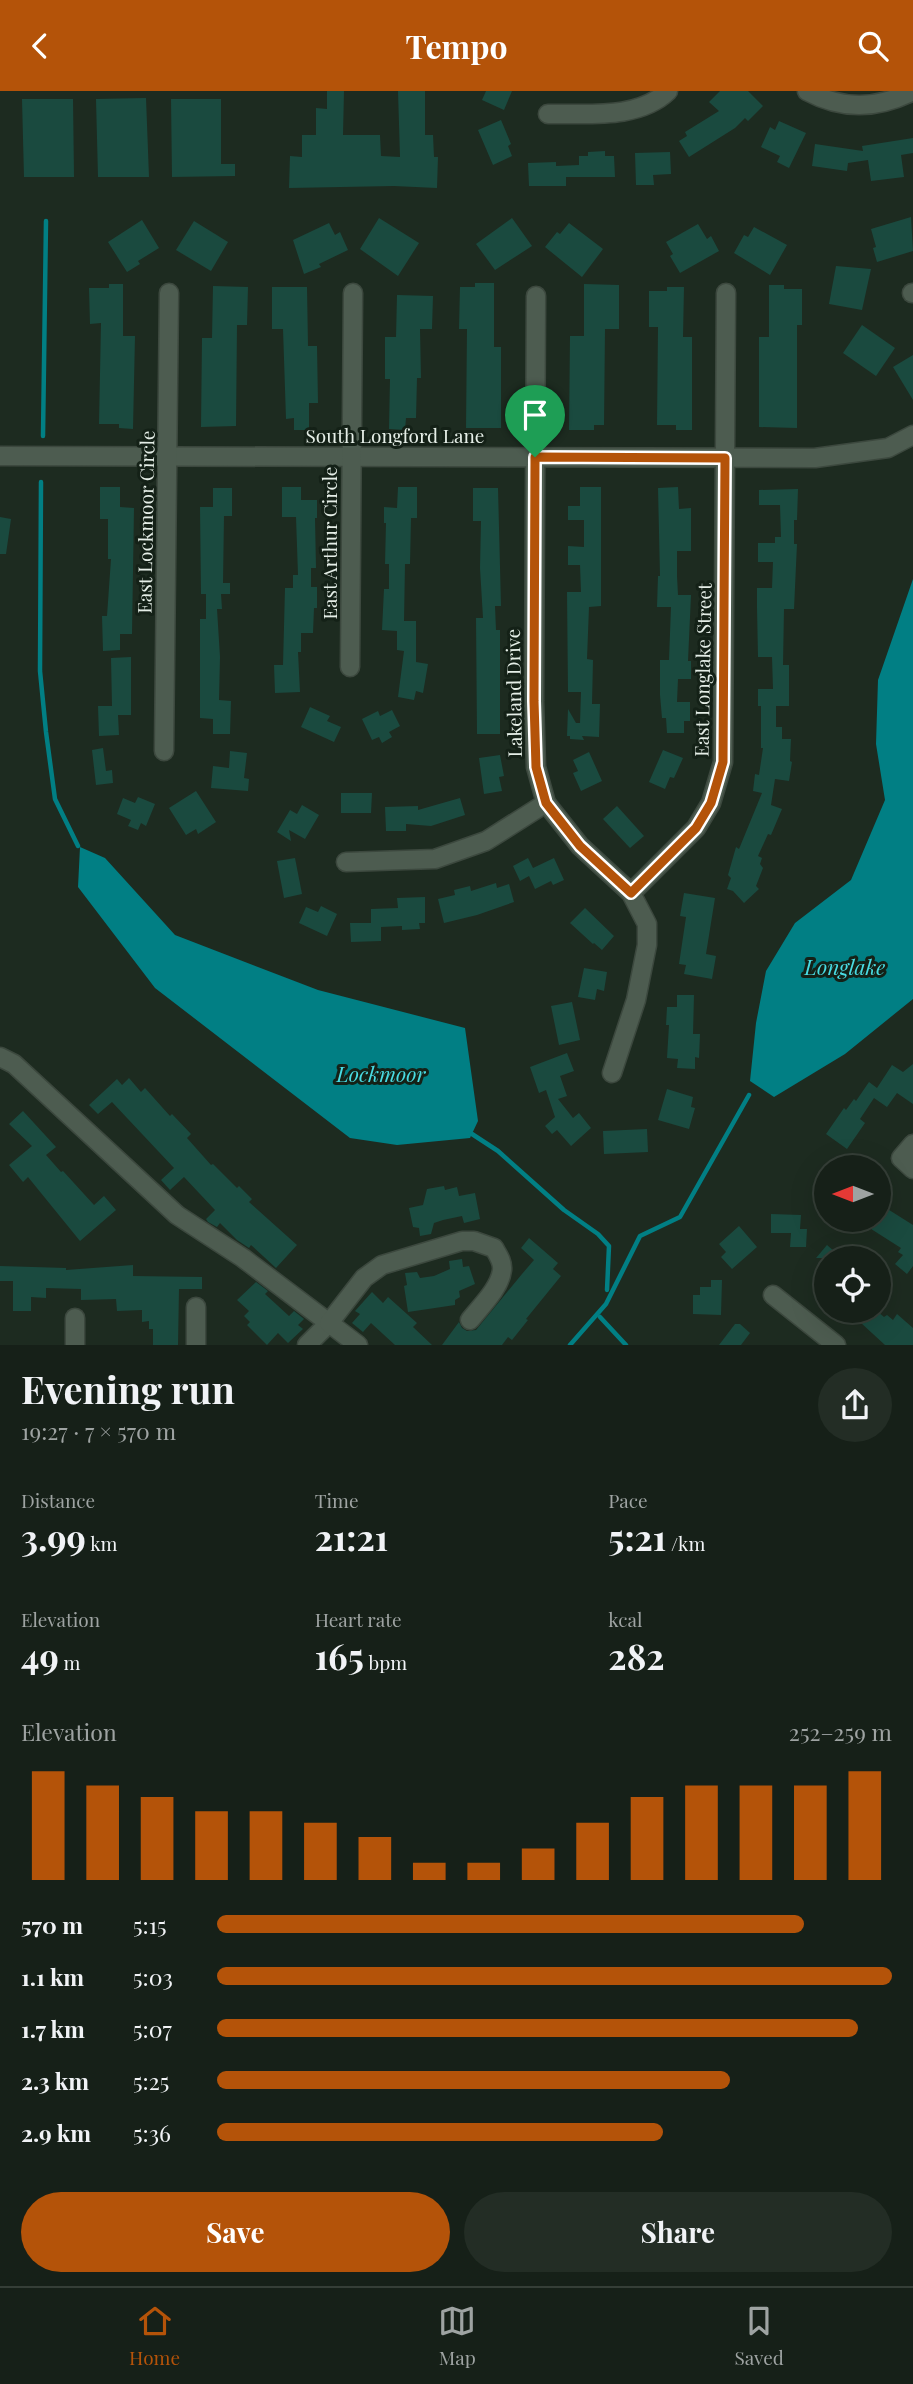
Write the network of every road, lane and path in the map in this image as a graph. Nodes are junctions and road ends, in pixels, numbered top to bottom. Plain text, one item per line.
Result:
1 (668, 91) edge
2 (807, 91) edge
3 (913, 91) edge
4 (548, 114) dead end
5 (169, 293) dead end
6 (353, 293) dead end
7 (726, 293) dead end
8 (536, 296) dead end
9 (913, 435) edge
10 (0, 456) edge
11 (167, 457) junction
12 (351, 457) junction
13 (535, 457) junction
14 (725, 458) junction
15 (350, 667) dead end
16 (164, 751) dead end
17 (546, 803) junction
18 (346, 862) dead end
19 (631, 893) junction
20 (0, 1057) edge
21 (612, 1073) dead end
22 (772, 1295) dead end
23 (196, 1307) dead end
24 (75, 1318) dead end
25 (470, 1319) dead end
26 (329, 1323) junction
27 (75, 1345) edge
28 (196, 1345) edge
29 (307, 1345) edge
30 (358, 1345) edge
31 (836, 1345) edge

1 - 4 street
2 - 3 street
5 - 11 street, East Lockmoor Circle
6 - 12 street, East Arthur Circle
7 - 14 street, East Longlake Street
8 - 13 street, Lakeland Drive
9 - 14 street, South Longford Lane
10 - 11 street, South Longford Lane
11 - 12 street, South Longford Lane
11 - 16 street, East Lockmoor Circle
12 - 13 street, South Longford Lane
12 - 15 street, East Arthur Circle
13 - 14 street, South Longford Lane
13 - 17 street, Lakeland Drive
14 - 19 street, East Longlake Street
17 - 18 street
17 - 19 street, Lakeland Drive
19 - 21 street
20 - 26 street
22 - 31 street
23 - 28 street
24 - 27 street
25 - 26 street
26 - 29 street
26 - 30 street

